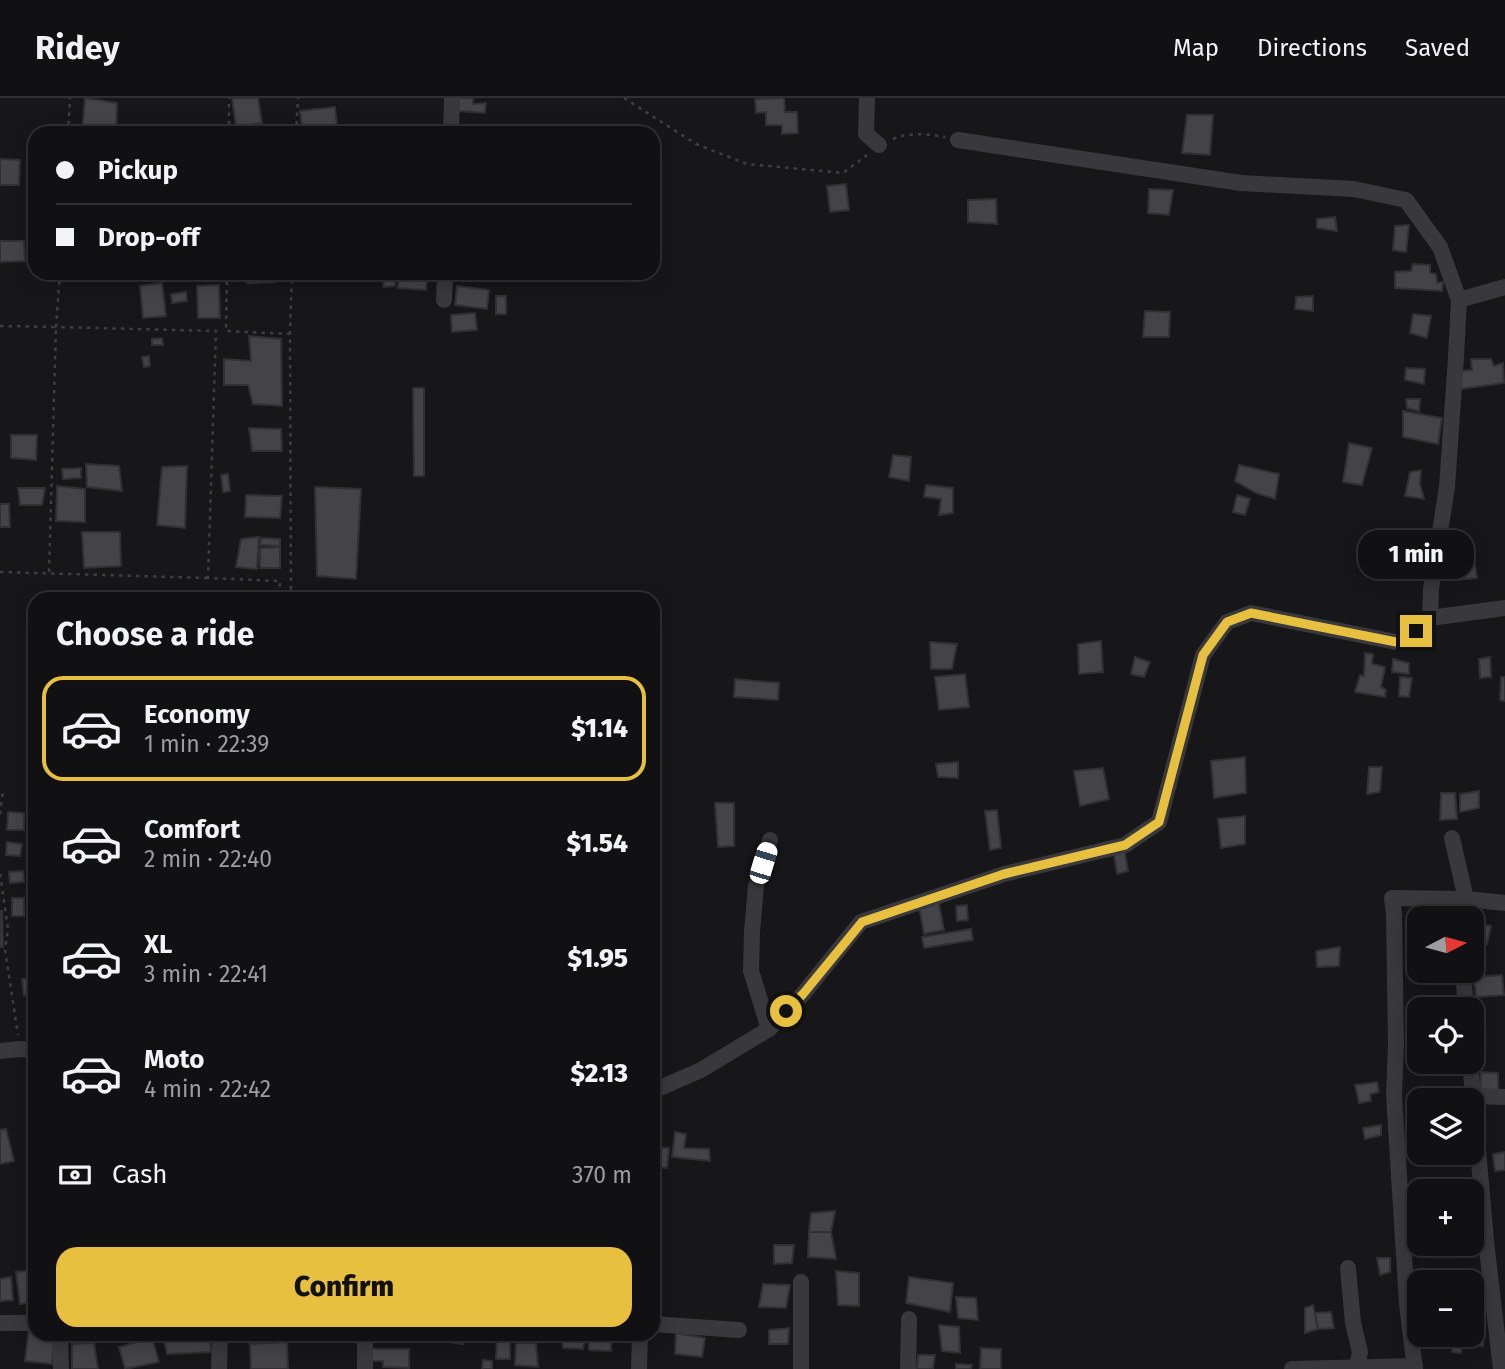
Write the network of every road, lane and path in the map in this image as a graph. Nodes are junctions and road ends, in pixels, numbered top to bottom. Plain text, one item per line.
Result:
1 (70, 98) edge
2 (229, 98) edge
3 (298, 98) edge
4 (452, 98) edge
5 (624, 98) edge
6 (866, 98) edge
7 (68, 126) edge
8 (229, 126) edge
9 (296, 126) edge
10 (451, 126) edge
11 (958, 140) joint
12 (879, 145) junction
13 (59, 280) edge
14 (227, 280) edge
15 (292, 280) edge
16 (445, 280) edge
17 (1505, 286) edge
18 (444, 300) dead end
19 (1459, 300) junction
20 (0, 326) edge
21 (56, 327) junction
22 (216, 331) junction
23 (226, 331) junction
24 (290, 334) junction
25 (0, 572) edge
26 (50, 573) junction
27 (208, 578) junction
28 (279, 592) edge
29 (291, 592) edge
30 (1505, 608) edge
31 (1430, 618) junction
32 (3, 790) dead end
33 (0, 814) edge
34 (1452, 838) dead end
35 (770, 840) dead end
36 (0, 874) edge
37 (1466, 899) junction
38 (1505, 903) edge
39 (1462, 906) edge
40 (769, 1029) junction
41 (27, 1049) edge
42 (0, 1051) edge
43 (660, 1088) edge
44 (1484, 1096) edge
45 (1505, 1097) edge
46 (1480, 1165) edge
47 (1348, 1268) dead end
48 (801, 1282) dead end
49 (909, 1319) dead end
50 (0, 1323) edge
51 (28, 1323) edge
52 (660, 1324) edge
53 (739, 1330) dead end
54 (60, 1341) edge
55 (220, 1341) edge
56 (365, 1341) edge
57 (640, 1341) edge
58 (1357, 1367) junction
59 (1415, 1367) edge
60 (61, 1369) edge
61 (219, 1369) edge
62 (365, 1369) edge
63 (639, 1369) edge
64 (801, 1369) edge
65 (908, 1369) edge
66 (1292, 1369) edge
67 (1501, 1369) edge

1 - 7 path
2 - 8 path
3 - 9 path
4 - 10 street
5 - 12 path
6 - 12 street
11 - 12 path
11 - 19 street
13 - 21 path
14 - 23 path
15 - 24 path
16 - 18 street
17 - 19 street
19 - 31 street
20 - 21 path
21 - 22 path
21 - 26 path
22 - 23 path
22 - 27 path
23 - 24 path
24 - 29 path
25 - 26 path
26 - 27 path
27 - 28 path
30 - 31 street
31 - 40 street
32 - 33 path
34 - 37 street
35 - 40 street
36 - 41 path
37 - 38 street
37 - 39 street
37 - 59 street
40 - 43 street
41 - 42 street
44 - 45 street
46 - 67 street
47 - 58 street
48 - 64 street
49 - 65 street
50 - 51 street
52 - 53 street
54 - 60 street
55 - 61 street
56 - 62 street
57 - 63 street
58 - 59 street
58 - 66 street

